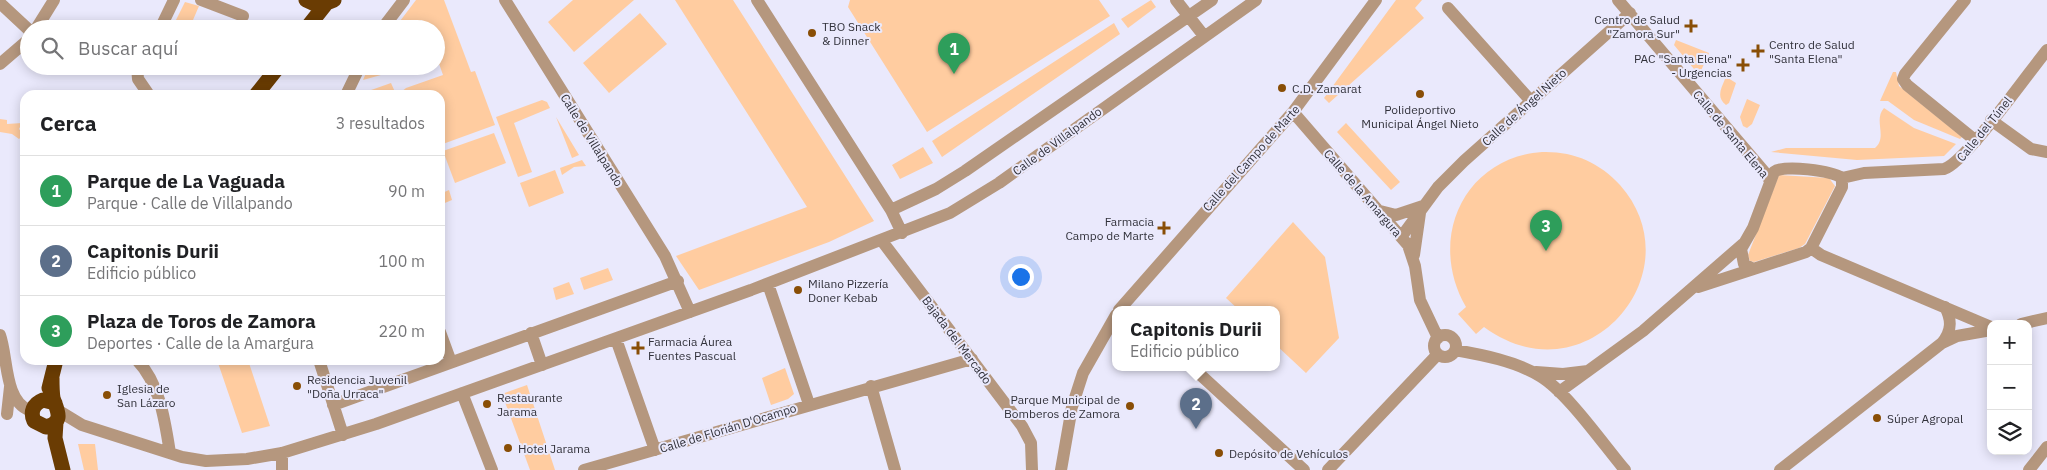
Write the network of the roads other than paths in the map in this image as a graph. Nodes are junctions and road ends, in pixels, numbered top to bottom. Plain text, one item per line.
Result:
1 (54, 0) edge
2 (174, 0) edge
3 (201, 0) edge
4 (306, 0) edge
5 (404, 0) edge
6 (505, 0) edge
7 (757, 0) edge
8 (1176, 0) edge
9 (1212, 0) edge
10 (1256, 0) edge
11 (1376, 0) edge
12 (1618, 0) edge
13 (1965, 0) edge
14 (0, 3) edge
15 (329, 3) edge
16 (1448, 8) dead end
17 (1630, 13) junction
18 (1190, 15) junction
19 (243, 16) dead end
20 (42, 20) edge
21 (164, 20) edge
22 (306, 20) edge
23 (313, 20) edge
24 (389, 20) edge
25 (20, 22) edge
26 (1204, 36) junction
27 (20, 47) edge
28 (2047, 50) edge
29 (2, 62) edge
30 (0, 75) edge
31 (138, 75) edge
32 (272, 75) edge
33 (356, 75) edge
34 (146, 90) edge
35 (260, 90) edge
36 (348, 90) edge
37 (1531, 101) junction
38 (1293, 112) junction
39 (1992, 120) junction
40 (1976, 141) junction
41 (2047, 152) edge
42 (1842, 178) junction
43 (1770, 181) junction
44 (1423, 206) junction
45 (891, 210) junction
46 (1380, 210) junction
47 (902, 233) junction
48 (1402, 236) junction
49 (882, 240) junction
50 (1743, 244) junction
51 (1811, 248) junction
52 (1415, 266) junction
53 (1753, 269) junction
54 (678, 282) junction
55 (768, 284) junction
56 (1692, 290) junction
57 (1125, 306) edge
58 (1945, 307) junction
59 (690, 312) junction
60 (2047, 318) edge
61 (2032, 321) edge
62 (1112, 326) edge
63 (1987, 326) edge
64 (1987, 329) edge
65 (531, 333) junction
66 (0, 336) edge
67 (1438, 338) junction
68 (616, 339) junction
69 (1942, 343) junction
70 (445, 346) edge
71 (1455, 350) junction
72 (1438, 354) junction
73 (972, 359) junction
74 (451, 362) junction
75 (445, 364) edge
76 (55, 365) edge
77 (141, 365) edge
78 (321, 365) edge
79 (443, 365) edge
80 (542, 365) junction
81 (1529, 370) junction
82 (1196, 371) edge
83 (1590, 371) junction
84 (10, 379) junction
85 (871, 386) junction
86 (1559, 392) junction
87 (462, 393) junction
88 (809, 404) junction
89 (333, 405) junction
90 (44, 412) junction
91 (7, 414) edge
92 (343, 435) junction
93 (2047, 447) edge
94 (655, 450) junction
95 (170, 453) junction
96 (282, 453) junction
97 (63, 470) edge
98 (282, 470) edge
99 (492, 470) edge
100 (584, 470) edge
101 (895, 470) edge
102 (1032, 470) edge
103 (1061, 470) edge
104 (1304, 470) edge
105 (1328, 470) edge
106 (1625, 470) edge
107 (1780, 470) edge
108 (2029, 470) edge

1 - 20 street
2 - 21 street
3 - 19 street
4 - 15 highway
4 - 22 highway
5 - 24 street
6 - 54 street, Calle de Villalpando
7 - 45 street
8 - 18 street
9 - 18 street
10 - 26 street, Calle de Villalpando
11 - 38 street, Calle del Campo de Marte
12 - 17 street, Calle de Santa Elena
13 - 40 street
14 - 25 street
15 - 23 highway
16 - 37 street
17 - 37 street, Calle de Ángel Nieto
17 - 43 street, Calle de Santa Elena
18 - 26 street
18 - 45 street
26 - 47 street, Calle de Villalpando
27 - 29 street
28 - 39 street, Calle del Túnel
29 - 30 street
31 - 34 street
32 - 35 highway
33 - 36 street
37 - 44 street, Calle de Ángel Nieto
38 - 46 street, Calle de la Amargura
38 - 57 street, Calle del Campo de Marte
39 - 40 street, Calle del Túnel
39 - 41 street
40 - 42 street, Calle del Túnel
42 - 43 street, Calle de Santa Elena
42 - 51 street
43 - 50 street
44 - 46 street
44 - 48 street, Calle de Ángel Nieto
44 - 52 street, Calle de Ángel Nieto
45 - 47 street
46 - 48 street, Calle de la Amargura
47 - 49 street, Calle de Villalpando
48 - 52 street, Calle de la Amargura
49 - 55 street, Calle de Villalpando
49 - 73 street, Bajada del Mercado
50 - 53 street
50 - 56 street
51 - 53 street
51 - 58 street
52 - 67 street, Calle de la Amargura
53 - 56 street
54 - 59 street, Calle de Villalpando
54 - 65 street
55 - 59 street, Calle de Villalpando
55 - 88 street
56 - 83 street
58 - 63 street
58 - 69 street
59 - 68 street, Calle de Villalpando
60 - 61 street
62 - 103 street, Calle del Campo de Marte
64 - 69 street
65 - 74 street
65 - 80 street
66 - 84 street
67 - 71 street
67 - 72 street
68 - 80 street, Calle de Villalpando
68 - 94 street
69 - 107 street
70 - 74 street
71 - 72 street
71 - 81 street
72 - 105 street
73 - 85 street, Calle de Florián D'Ocampo
73 - 102 street, Bajada del Mercado
74 - 75 street
76 - 90 highway
77 - 95 street
78 - 89 street
79 - 89 street
80 - 87 street, Calle de Villalpando
81 - 83 street
81 - 86 street
82 - 104 street
83 - 86 street
84 - 90 street
84 - 91 street
85 - 88 street, Calle de Florián D'Ocampo
85 - 101 street
86 - 106 street
87 - 92 street, Calle de Villalpando
87 - 99 street
88 - 94 street, Calle de Florián D'Ocampo
89 - 92 street
90 - 91 street, Calle de Villalpando
90 - 95 street, Calle de Villalpando
90 - 97 highway
92 - 96 street, Calle de Villalpando
93 - 108 street
94 - 100 street, Calle de Florián D'Ocampo
95 - 96 street, Calle de Villalpando
96 - 98 street

